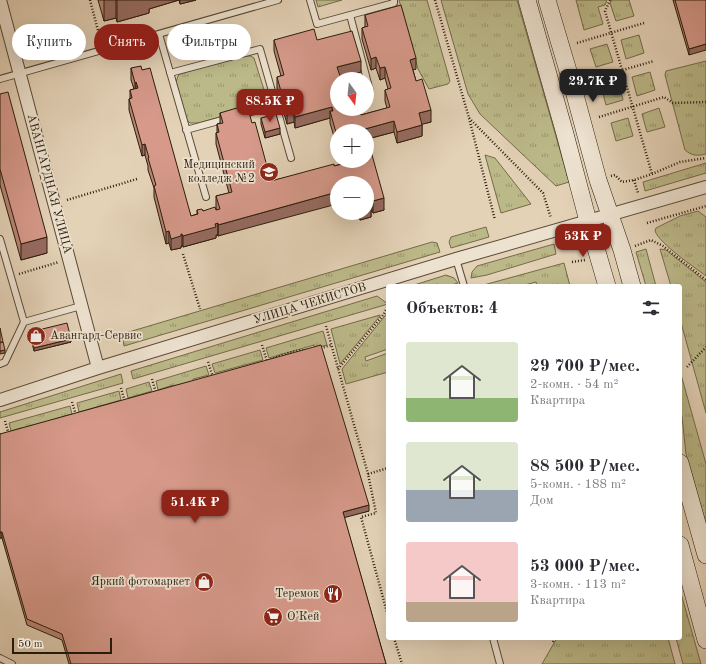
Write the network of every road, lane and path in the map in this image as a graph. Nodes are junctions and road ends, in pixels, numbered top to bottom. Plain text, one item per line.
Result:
1 (0, 0) edge
2 (90, 0) edge
3 (278, 0) edge
4 (310, 0) edge
5 (394, 0) edge
6 (435, 0) edge
7 (527, 0) edge
8 (548, 0) edge
9 (610, 0) edge
10 (350, 15) junction
11 (644, 23) dead end
12 (97, 24) edge
13 (612, 33) junction
14 (159, 34) joint
15 (577, 43) dead end
16 (94, 53) edge
17 (654, 61) dead end
18 (622, 70) junction
19 (365, 72) edge
20 (170, 73) junction
21 (19, 74) junction
22 (0, 79) edge
23 (588, 80) dead end
24 (706, 102) edge
25 (276, 105) junction
26 (633, 107) junction
27 (469, 118) junction
28 (599, 118) dead end
29 (186, 130) junction
30 (291, 158) dead end
31 (706, 158) edge
32 (652, 174) junction
33 (607, 178) dead end
34 (137, 179) dead end
35 (634, 180) junction
36 (706, 187) edge
37 (638, 193) dead end
38 (206, 197) dead end
39 (67, 200) dead end
40 (706, 206) edge
41 (609, 214) junction
42 (551, 218) dead end
43 (495, 220) dead end
44 (588, 221) junction
45 (647, 223) dead end
46 (0, 239) edge
47 (635, 246) dead end
48 (183, 254) dead end
49 (456, 259) junction
50 (69, 260) junction
51 (588, 260) dead end
52 (572, 262) dead end
53 (10, 276) junction
54 (706, 280) edge
55 (390, 283) edge
56 (386, 284) edge
57 (463, 284) edge
58 (606, 284) edge
59 (631, 284) edge
60 (81, 306) junction
61 (200, 309) dead end
62 (386, 310) edge
63 (24, 322) junction
64 (326, 326) dead end
65 (262, 345) dead end
66 (331, 345) junction
67 (706, 347) edge
68 (308, 350) edge
69 (315, 350) edge
70 (267, 361) junction
71 (208, 362) dead end
72 (264, 362) edge
73 (0, 364) edge
74 (687, 366) dead end
75 (98, 368) junction
76 (338, 369) junction
77 (220, 375) edge
78 (152, 379) dead end
79 (121, 388) dead end
80 (163, 391) edge
81 (0, 400) edge
82 (72, 402) dead end
83 (118, 404) edge
84 (83, 413) edge
85 (76, 415) junction
86 (70, 417) edge
87 (5, 420) dead end
88 (14, 433) edge
89 (9, 435) junction
90 (4, 436) edge
91 (386, 469) edge
92 (682, 470) edge
93 (368, 474) junction
94 (682, 552) edge
95 (706, 555) edge
96 (386, 609) edge
97 (395, 640) edge
98 (494, 640) edge
99 (706, 640) edge
100 (0, 658) edge
101 (12, 664) edge
102 (402, 664) edge
103 (500, 664) edge

1 - 21 street, АВАНГАРДНАЯ УЛИЦА
2 - 12 path
3 - 14 lane
4 - 10 lane
5 - 10 lane
6 - 27 path
7 - 44 main road
8 - 41 main road
9 - 13 path
10 - 19 lane
11 - 13 path
13 - 15 path
13 - 18 path
14 - 20 lane
16 - 21 lane
17 - 18 path
18 - 23 path
18 - 26 path
20 - 25 lane
20 - 29 lane
21 - 22 lane
21 - 50 street, АВАНГАРДНАЯ УЛИЦА
24 - 26 path
25 - 29 lane
25 - 30 lane
26 - 28 path
26 - 32 path
27 - 42 path
27 - 43 path
29 - 38 lane
31 - 32 path
32 - 35 path
33 - 35 path
34 - 39 path
35 - 37 path
36 - 41 street, УЛИЦА ЧЕКИСТОВ
40 - 45 path
41 - 44 street, УЛИЦА ЧЕКИСТОВ
41 - 59 main road
44 - 49 street, УЛИЦА ЧЕКИСТОВ
44 - 58 main road
46 - 53 lane
47 - 54 path
48 - 61 path
49 - 55 street, УЛИЦА ЧЕКИСТОВ
49 - 57 lane
50 - 53 path
50 - 60 street, АВАНГАРДНАЯ УЛИЦА
51 - 52 path
53 - 63 lane
56 - 75 street, УЛИЦА ЧЕКИСТОВ
60 - 63 lane
60 - 75 street, АВАНГАРДНАЯ УЛИЦА
62 - 76 path
63 - 73 lane
64 - 66 path
65 - 70 path
66 - 69 path
66 - 76 path
67 - 74 path
68 - 70 path
70 - 72 path
71 - 77 path
75 - 81 street, УЛИЦА ЧЕКИСТОВ
76 - 93 path
78 - 80 path
79 - 83 path
82 - 85 path
84 - 85 path
85 - 86 path
87 - 89 path
88 - 89 path
89 - 90 path
91 - 93 path
92 - 95 main road
93 - 96 path
94 - 99 main road
97 - 102 path
98 - 103 lane
100 - 101 lane

